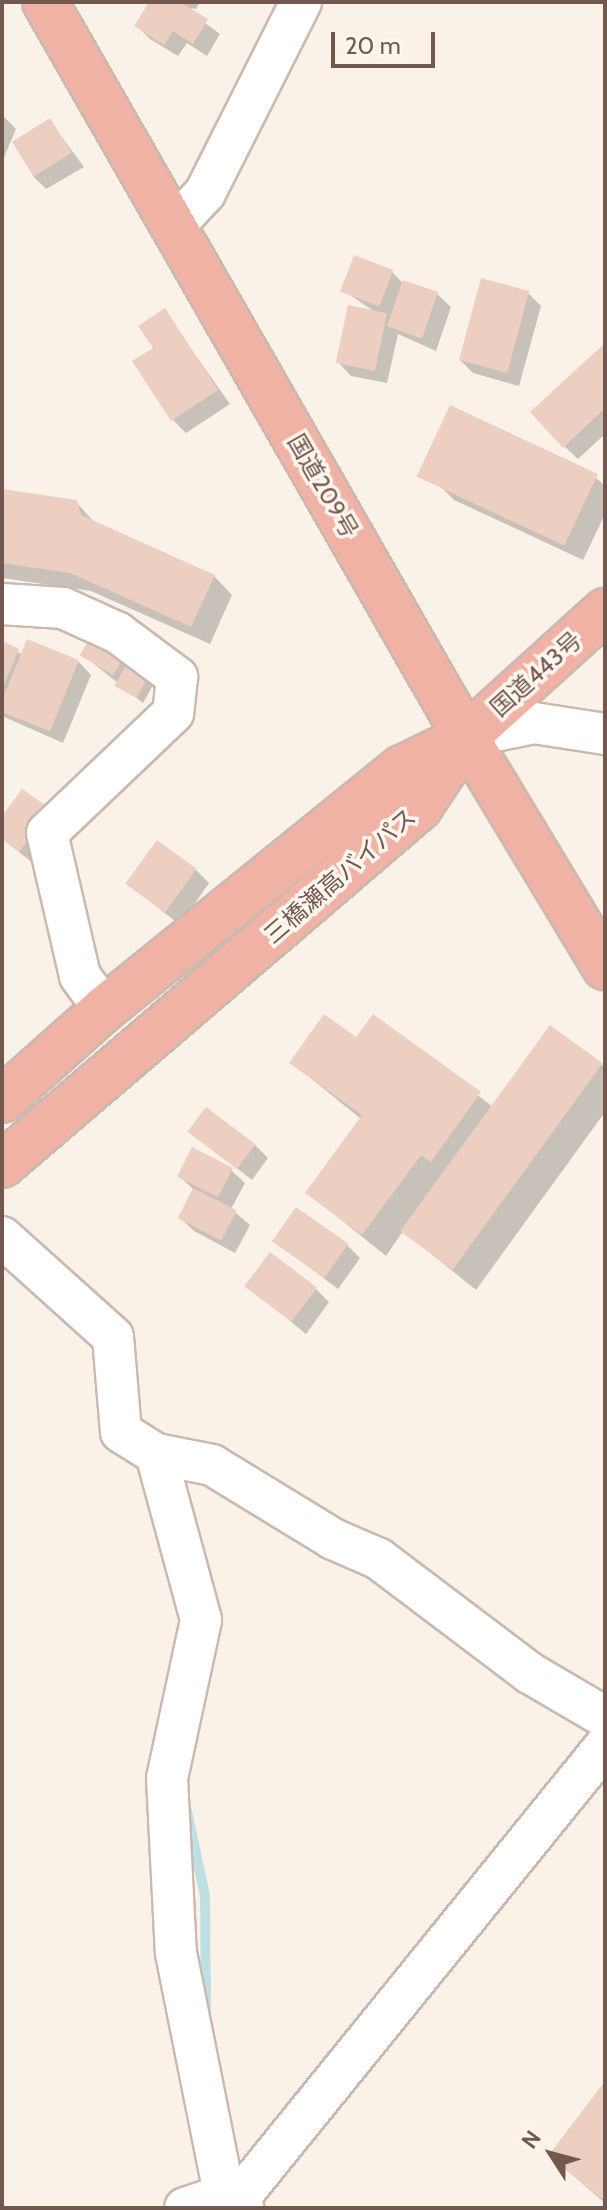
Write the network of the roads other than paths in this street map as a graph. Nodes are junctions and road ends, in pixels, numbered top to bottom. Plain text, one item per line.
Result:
1 (45, 2) edge
2 (301, 2) edge
3 (175, 225) junction
4 (2, 604) edge
5 (605, 611) edge
6 (605, 734) edge
7 (466, 737) junction
8 (605, 967) edge
9 (104, 1009) junction
10 (2, 1100) edge
11 (2, 1165) edge
12 (2, 1237) edge
13 (156, 1454) junction
14 (605, 1717) edge
15 (605, 1746) edge
16 (210, 2203) edge

1 - 3 highway, 国道209号
2 - 3 street
3 - 7 highway, 国道209号
4 - 9 street
5 - 7 highway, 国道443号
6 - 7 street
7 - 8 highway, 国道209号
7 - 9 highway, 三橋瀬高バイパス
7 - 11 highway, 三橋瀬高バイパス
9 - 10 highway, 三橋瀬高バイパス
12 - 13 street
13 - 14 street
13 - 16 street
15 - 16 street

